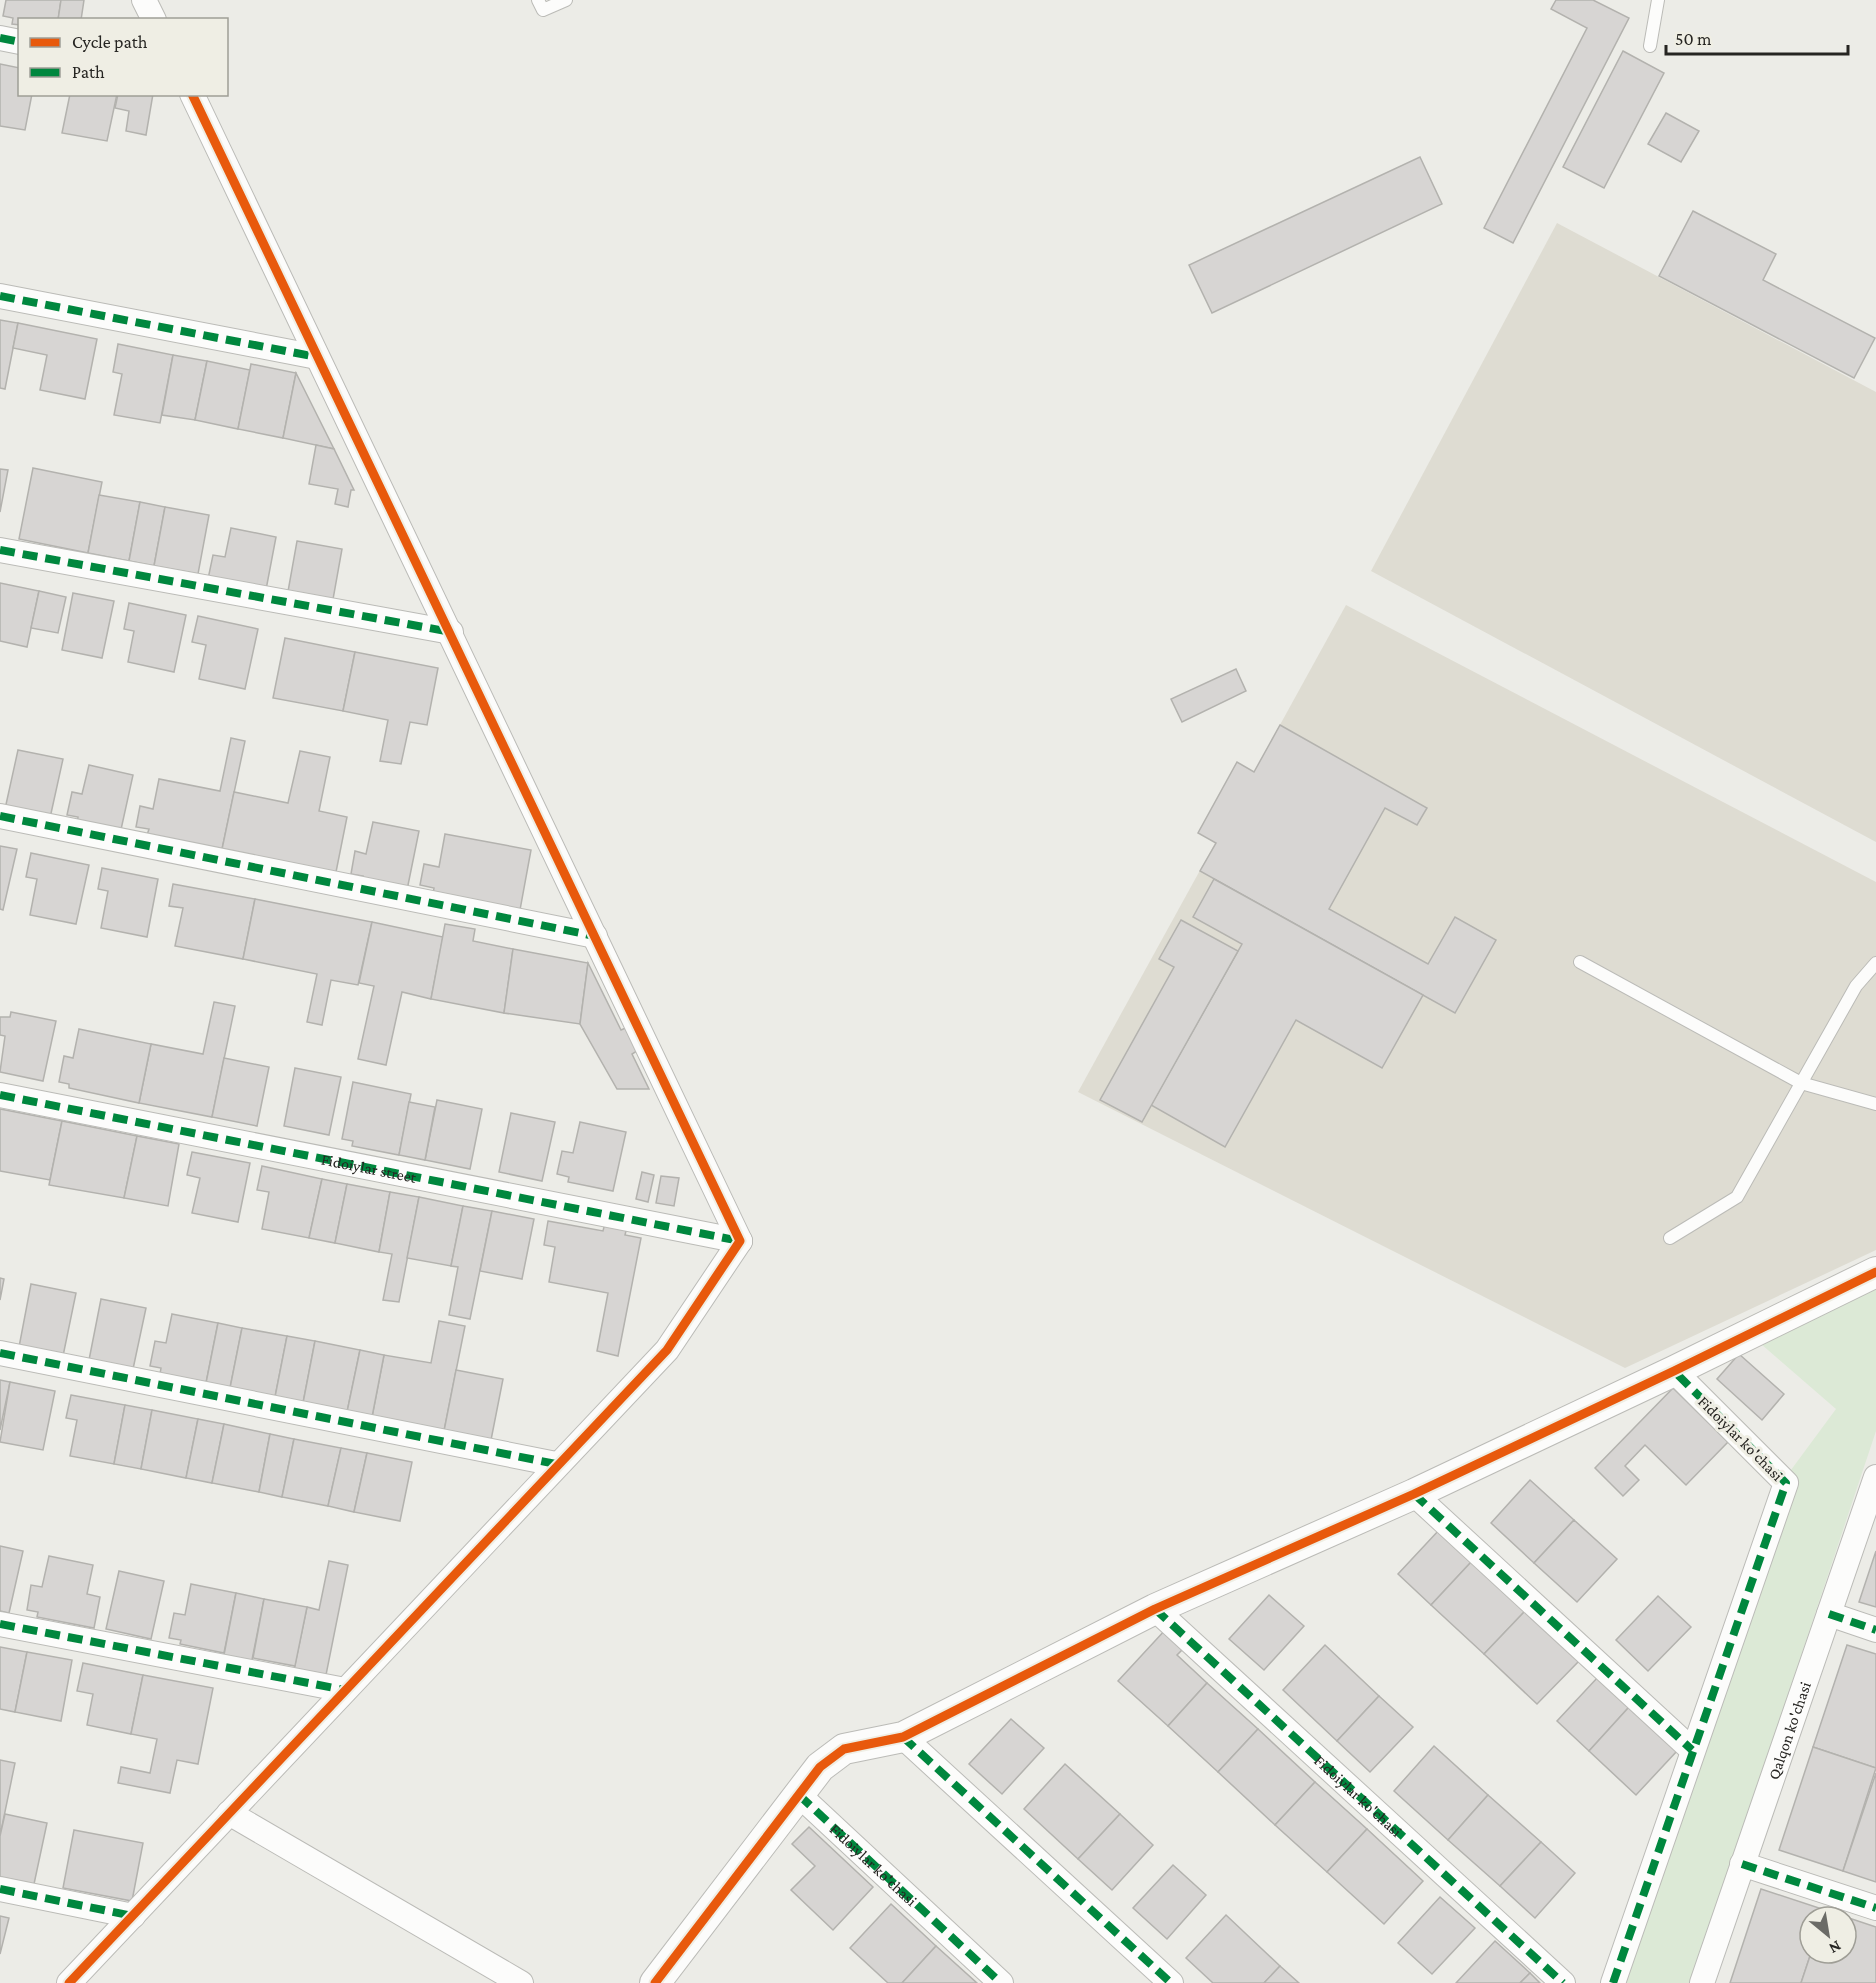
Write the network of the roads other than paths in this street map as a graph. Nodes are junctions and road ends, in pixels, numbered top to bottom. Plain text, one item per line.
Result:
1 (144, 0) edge
2 (538, 0) edge
3 (566, 0) edge
4 (1658, 0) edge
5 (153, 18) edge
6 (0, 38) edge
7 (18, 42) edge
8 (1650, 46) dead end
9 (193, 96) edge
10 (0, 296) edge
11 (317, 357) junction
12 (0, 550) edge
13 (451, 632) junction
14 (0, 816) edge
15 (595, 936) junction
16 (1580, 962) dead end
17 (1876, 963) edge
18 (1801, 1083) junction
19 (0, 1095) edge
20 (1876, 1104) edge
21 (1670, 1238) dead end
22 (740, 1241) junction
23 (1876, 1272) edge
24 (0, 1353) edge
25 (1674, 1371) junction
26 (556, 1464) junction
27 (1876, 1477) edge
28 (1414, 1494) junction
29 (1155, 1609) junction
30 (1830, 1614) junction
31 (0, 1624) edge
32 (1876, 1629) edge
33 (345, 1690) junction
34 (903, 1737) junction
35 (1692, 1750) junction
36 (799, 1795) junction
37 (229, 1813) junction
38 (1742, 1864) junction
39 (0, 1889) edge
40 (1876, 1908) edge
41 (133, 1916) junction
42 (666, 1979) edge
43 (69, 1983) edge
44 (520, 1983) edge
45 (1001, 1983) edge
46 (1171, 1983) edge
47 (1563, 1983) edge
48 (1612, 1983) edge
49 (1702, 1983) edge

1 - 5 street
2 - 3 lane
4 - 8 lane
6 - 7 street
9 - 11 street
10 - 11 street
11 - 13 street
12 - 13 street
13 - 15 street
14 - 15 street
15 - 22 street
16 - 18 lane
17 - 18 lane
18 - 20 lane
18 - 21 lane
19 - 22 street, Fidoiylar street
22 - 26 street
23 - 25 street
24 - 26 street
25 - 28 street
25 - 35 street, Fidoiylar ko'chasi
26 - 33 street
27 - 30 street, Qalqon ko'chasi
28 - 29 street
28 - 35 street
29 - 34 street
29 - 47 street, Fidoiylar ko'chasi
30 - 32 street
30 - 38 street, Qalqon ko'chasi
31 - 33 street
33 - 37 street
34 - 36 street
34 - 46 street
35 - 48 street, Fidoiylar ko'chasi
36 - 42 street
36 - 45 street, Fidoiylar ko'chasi
37 - 41 street
37 - 44 street
38 - 40 street
38 - 49 street, Qalqon ko'chasi
39 - 41 street
41 - 43 street

